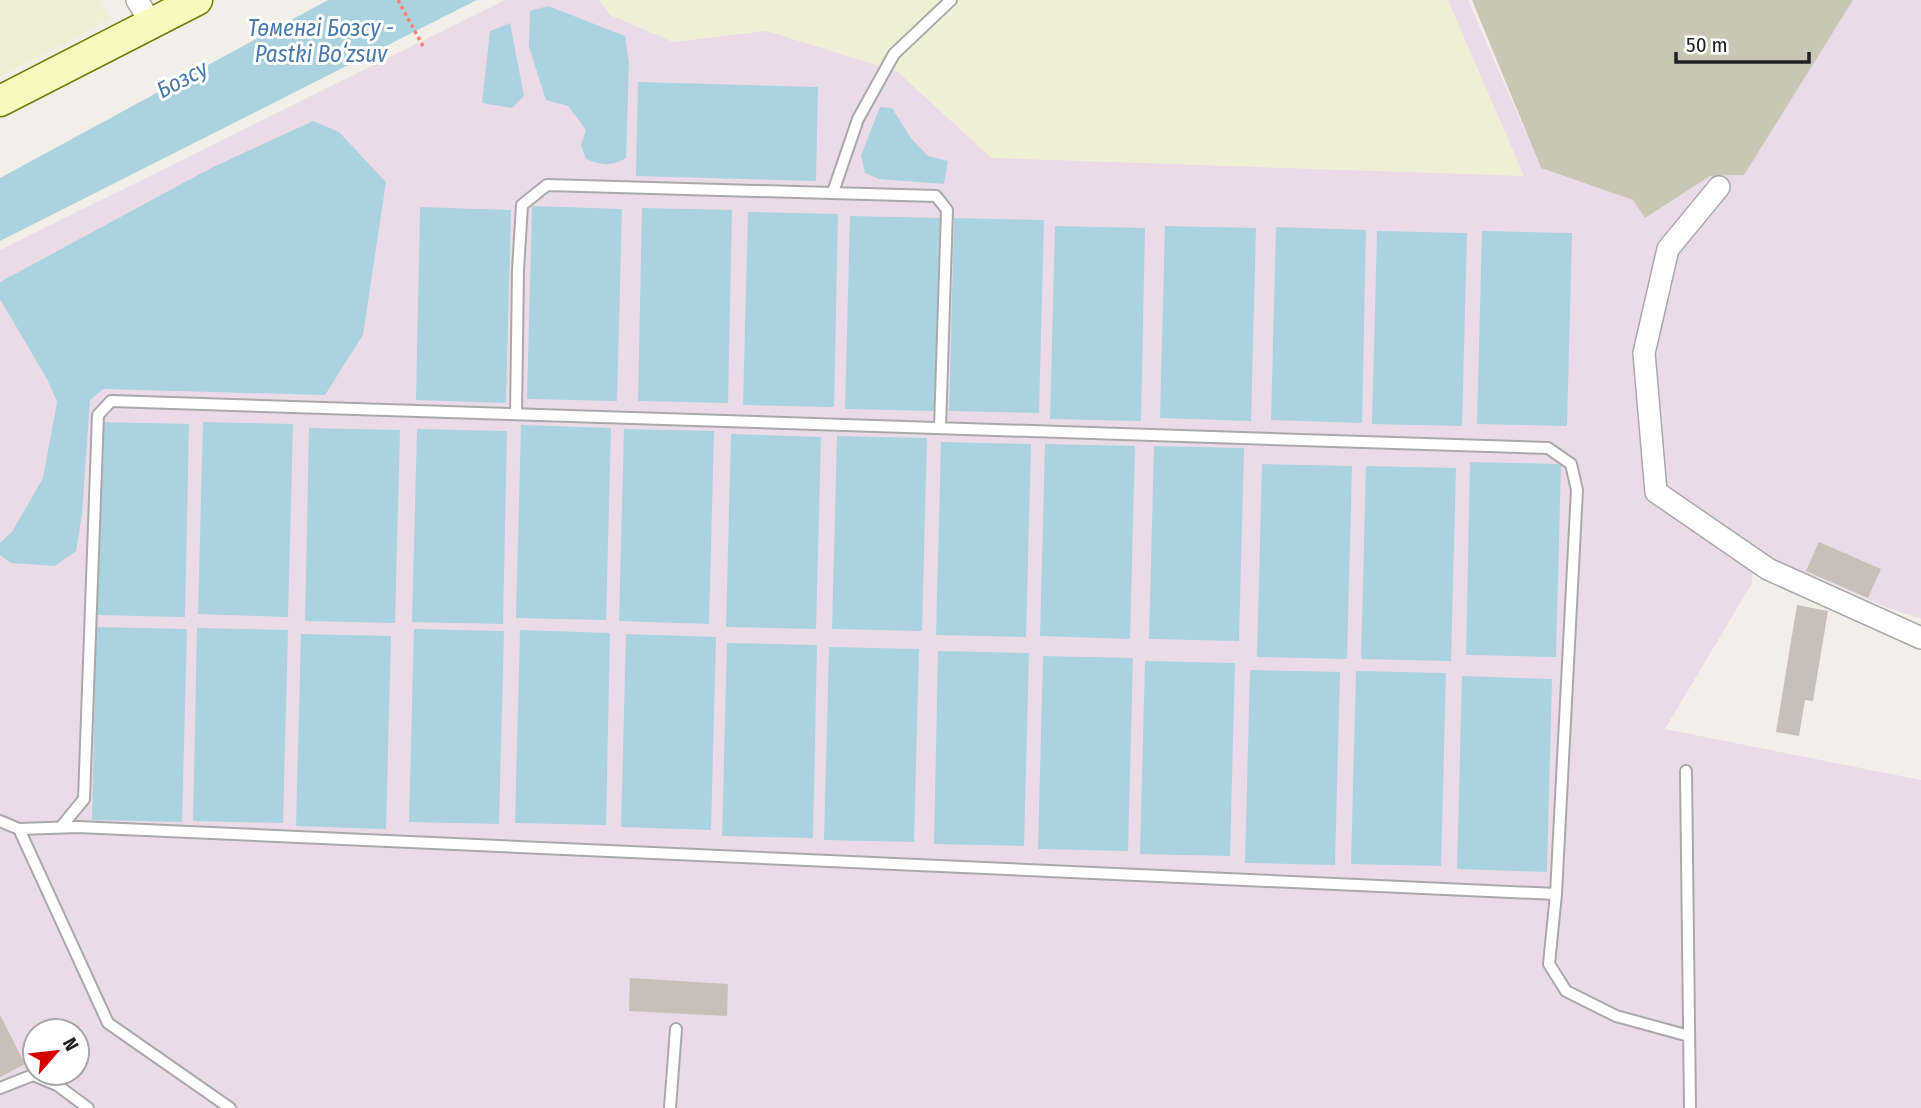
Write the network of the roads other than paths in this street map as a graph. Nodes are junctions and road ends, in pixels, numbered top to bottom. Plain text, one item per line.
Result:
1 (197, 0) edge
2 (951, 0) edge
3 (144, 11) edge
4 (0, 101) edge
5 (1719, 187) dead end
6 (833, 192) junction
7 (516, 414) junction
8 (940, 428) junction
9 (1921, 638) edge
10 (1686, 771) dead end
11 (0, 821) edge
12 (61, 827) junction
13 (19, 828) junction
14 (1556, 894) junction
15 (676, 1029) dead end
16 (1689, 1036) junction
17 (0, 1088) edge
18 (88, 1108) edge
19 (230, 1108) edge
20 (670, 1108) edge
21 (1690, 1108) edge

1 - 3 main road
2 - 6 lane
3 - 4 main road
5 - 9 street
6 - 7 lane
6 - 8 lane
7 - 8 lane
7 - 12 lane
8 - 14 lane
10 - 16 lane
11 - 13 lane
12 - 13 lane
12 - 14 lane
13 - 19 lane
14 - 16 lane
15 - 20 lane
16 - 21 lane
17 - 18 lane

